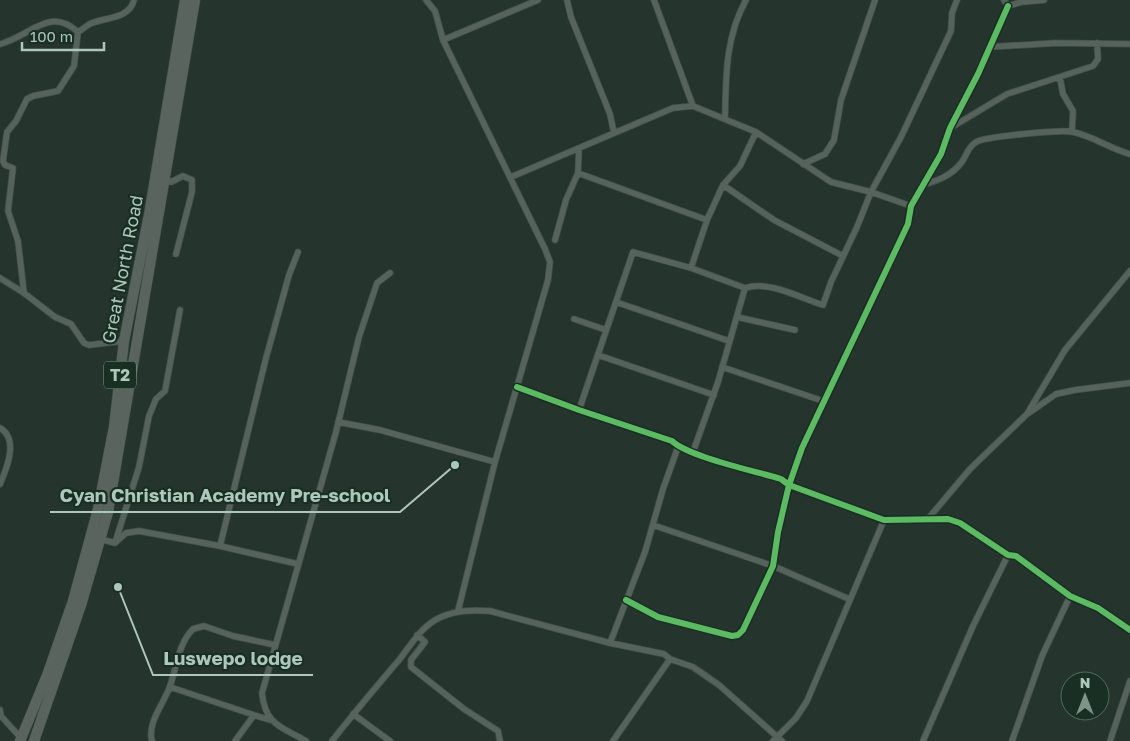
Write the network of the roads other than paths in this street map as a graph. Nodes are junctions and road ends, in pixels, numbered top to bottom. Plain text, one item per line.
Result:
1 (134, 0) edge
2 (185, 0) edge
3 (195, 0) edge
4 (426, 0) edge
5 (538, 0) edge
6 (567, 0) edge
7 (654, 0) edge
8 (746, 0) edge
9 (875, 0) edge
10 (957, 0) edge
11 (1004, 0) edge
12 (1041, 1) edge
13 (1008, 6) junction
14 (78, 32) junction
15 (443, 40) junction
16 (1097, 43) junction
17 (0, 44) edge
18 (1130, 44) edge
19 (989, 47) junction
20 (1060, 78) junction
21 (693, 106) junction
22 (724, 119) junction
23 (0, 128) edge
24 (950, 128) junction
25 (1072, 131) junction
26 (7, 132) junction
27 (756, 132) junction
28 (614, 133) junction
29 (579, 148) junction
30 (1130, 154) edge
31 (804, 164) junction
32 (578, 173) junction
33 (511, 177) junction
34 (164, 180) junction
35 (724, 185) junction
36 (922, 185) junction
37 (871, 192) junction
38 (911, 206) junction
39 (707, 220) junction
40 (555, 240) dead end
41 (298, 252) dead end
42 (176, 254) dead end
43 (843, 256) junction
44 (691, 268) junction
45 (1130, 271) edge
46 (390, 272) dead end
47 (0, 278) edge
48 (745, 288) junction
49 (24, 293) junction
50 (616, 302) junction
51 (180, 310) dead end
52 (737, 317) junction
53 (574, 319) dead end
54 (606, 330) junction
55 (795, 330) dead end
56 (124, 341) junction
57 (729, 341) junction
58 (598, 355) junction
59 (722, 368) junction
60 (1130, 383) edge
61 (517, 387) junction
62 (714, 395) junction
63 (822, 401) junction
64 (579, 410) junction
65 (1026, 415) junction
66 (338, 422) junction
67 (0, 428) edge
68 (678, 447) junction
69 (693, 452) junction
70 (495, 462) junction
71 (0, 484) edge
72 (789, 485) junction
73 (884, 520) junction
74 (927, 520) junction
75 (653, 524) junction
76 (100, 539) junction
77 (115, 543) junction
78 (220, 546) junction
79 (1008, 555) junction
80 (298, 564) junction
81 (773, 566) junction
82 (1070, 596) junction
83 (848, 599) junction
84 (626, 600) junction
85 (458, 611) junction
86 (1130, 630) edge
87 (417, 635) junction
88 (610, 643) junction
89 (275, 645) junction
90 (670, 659) junction
91 (1130, 681) edge
92 (170, 687) junction
93 (0, 710) edge
94 (353, 714) junction
95 (254, 715) junction
96 (270, 720) junction
97 (774, 739) edge
98 (20, 740) edge
99 (34, 741) edge
100 (152, 741) edge
101 (235, 741) edge
102 (306, 741) edge
103 (332, 741) edge
104 (390, 741) edge
105 (500, 741) edge
106 (613, 741) edge
107 (782, 741) edge
108 (923, 741) edge
109 (1012, 741) edge
110 (1110, 741) edge

1 - 14 street
2 - 56 highway, Great North Road / T2
3 - 34 highway, Great North Road / T2
4 - 15 street
5 - 15 street
6 - 28 street
7 - 21 street
8 - 22 street
9 - 31 street
10 - 37 street
11 - 13 street
12 - 13 street
13 - 19 street
14 - 17 street
14 - 26 street
15 - 33 street
16 - 18 street
16 - 19 street
16 - 20 street
19 - 24 street
20 - 24 street
20 - 25 street
21 - 22 street
21 - 28 street
22 - 27 street
23 - 26 street
24 - 36 street
25 - 30 street
25 - 36 street
26 - 49 street
27 - 31 street
27 - 35 street
28 - 29 street
29 - 32 street
29 - 33 street
31 - 37 street
32 - 39 street
32 - 40 street
33 - 61 street
34 - 42 street
34 - 76 highway, Great North Road / T2
35 - 39 street
35 - 43 street
36 - 38 street
37 - 38 street
37 - 43 street
38 - 63 street
39 - 44 street
41 - 78 street
43 - 48 street
44 - 48 street
44 - 50 street
45 - 65 street
46 - 66 street
47 - 49 street
48 - 52 street
49 - 56 street
50 - 54 street
50 - 57 street
51 - 77 street
52 - 55 street
52 - 57 street
53 - 54 street
54 - 58 street
56 - 98 highway, Great North Road / T2
57 - 59 street
58 - 62 street
58 - 64 street
59 - 62 street
59 - 63 street
60 - 65 street
61 - 64 street
61 - 70 street
62 - 69 street
63 - 72 street
64 - 68 street
65 - 74 street
66 - 70 street
66 - 80 street
67 - 71 street
68 - 69 street
68 - 75 street
69 - 72 street
70 - 85 street
72 - 73 street
72 - 81 street
73 - 74 street
73 - 83 street
74 - 79 street
75 - 81 street
75 - 84 street
76 - 77 street
76 - 99 highway, Great North Road / T2
77 - 78 street
78 - 80 street
79 - 82 street
79 - 108 street
80 - 89 street
81 - 83 street
81 - 84 street
82 - 86 street
82 - 109 street
83 - 97 street
84 - 88 street
85 - 87 street
85 - 88 street
87 - 94 street
87 - 105 street
88 - 90 street
89 - 92 street
89 - 96 street
90 - 97 street
90 - 106 street
91 - 110 street
92 - 95 street
92 - 100 street
93 - 98 street
94 - 103 street
94 - 104 street
95 - 96 street
95 - 101 street
96 - 102 street
97 - 107 street

